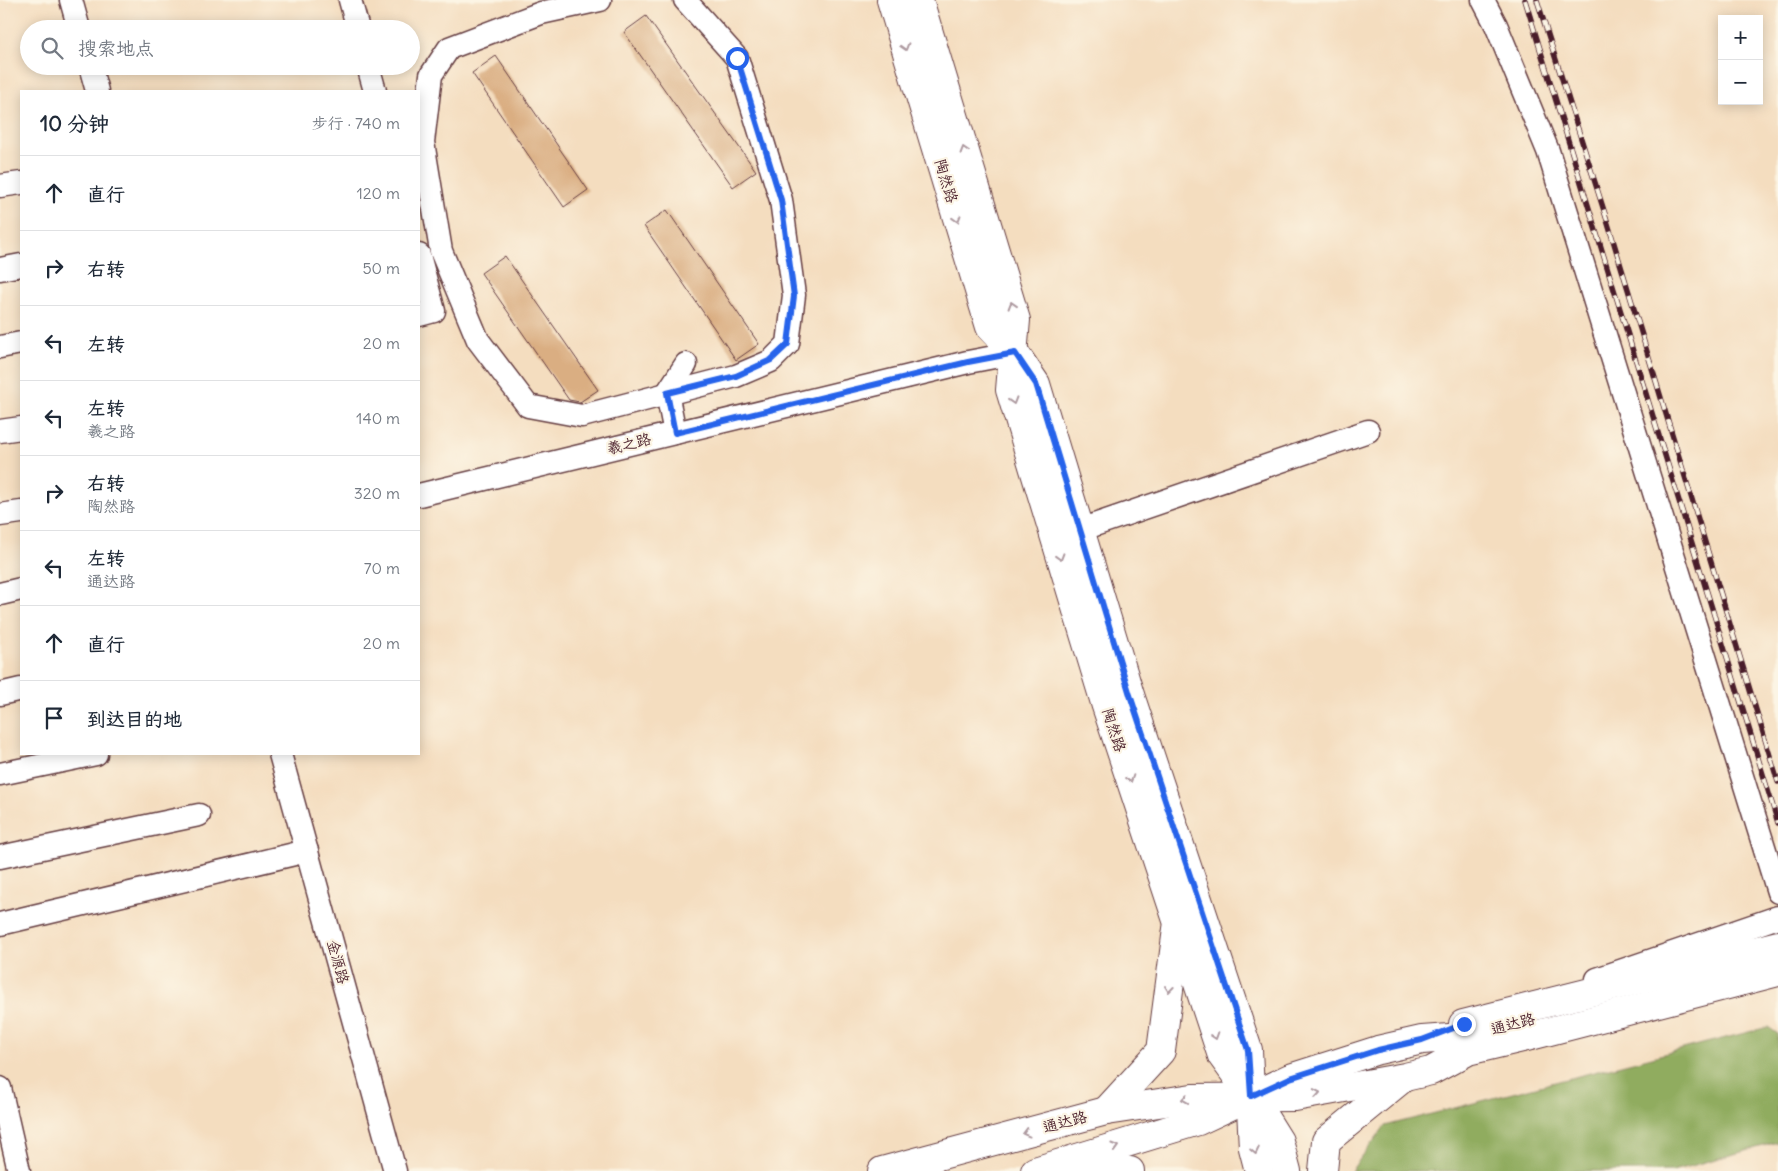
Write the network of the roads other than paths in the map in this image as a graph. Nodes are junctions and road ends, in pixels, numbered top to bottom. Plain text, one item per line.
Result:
1 (71, 0) edge
2 (350, 0) edge
3 (600, 0) edge
4 (685, 0) edge
5 (891, 0) edge
6 (919, 0) edge
7 (1483, 0) edge
8 (77, 20) edge
9 (356, 20) edge
10 (93, 75) edge
11 (371, 75) edge
12 (97, 90) edge
13 (375, 90) edge
14 (20, 183) edge
15 (0, 186) edge
16 (420, 259) edge
17 (20, 265) edge
18 (0, 269) edge
19 (420, 315) edge
20 (20, 343) edge
21 (0, 347) edge
22 (1015, 353) junction
23 (686, 364) dead end
24 (667, 393) junction
25 (20, 428) edge
26 (0, 431) edge
27 (1368, 431) dead end
28 (675, 433) junction
29 (420, 495) edge
30 (20, 512) edge
31 (0, 515) edge
32 (1080, 530) junction
33 (20, 589) edge
34 (0, 594) edge
35 (20, 689) edge
36 (0, 694) edge
37 (91, 755) edge
38 (280, 755) edge
39 (0, 774) edge
40 (199, 815) dead end
41 (307, 851) junction
42 (0, 857) edge
43 (1778, 892) edge
44 (1778, 917) edge
45 (1178, 923) junction
46 (0, 924) edge
47 (1778, 945) edge
48 (1778, 956) edge
49 (1778, 972) edge
50 (1778, 987) edge
51 (1464, 1024) junction
52 (1422, 1040) junction
53 (1418, 1074) junction
54 (0, 1088) edge
55 (1251, 1096) junction
56 (1106, 1111) junction
57 (1046, 1168) edge
58 (19, 1171) edge
59 (395, 1171) edge
60 (882, 1171) edge
61 (1130, 1171) edge
62 (1260, 1171) edge
63 (1287, 1171) edge
64 (1323, 1171) edge

1 - 8 street
2 - 9 street
3 - 24 street
4 - 24 street
5 -> 22 main road, 陶然路
22 -> 6 main road, 陶然路
7 - 43 street
10 - 12 street
11 - 13 street
14 - 15 street
16 - 19 street
17 - 18 street
20 - 21 street
22 - 28 street, 羲之路
22 - 32 main road, 陶然路
22 -> 45 main road, 陶然路
23 - 24 street
24 - 28 street
25 - 26 street
27 - 32 street
28 - 29 street, 羲之路
30 - 31 street
32 - 55 main road, 陶然路
33 - 34 street
35 - 36 street
37 - 39 street
38 - 41 street, 金源路
40 - 42 street
41 - 46 street
41 - 59 street, 金源路
44 - 51 street
45 -> 55 main road, 陶然路
45 -> 56 main road
47 - 51 main road
48 - 52 main road, 通达路
49 - 53 main road, 通达路
50 - 53 main road
51 - 52 main road
52 - 55 main road, 通达路
55 -> 53 main road, 通达路
53 - 64 main road
54 - 58 street
55 -> 56 main road, 通达路
57 -> 55 main road, 通达路
55 -> 62 main road, 陶然路
55 - 63 main road, 陶然路
56 -> 60 main road, 通达路
57 - 61 main road

